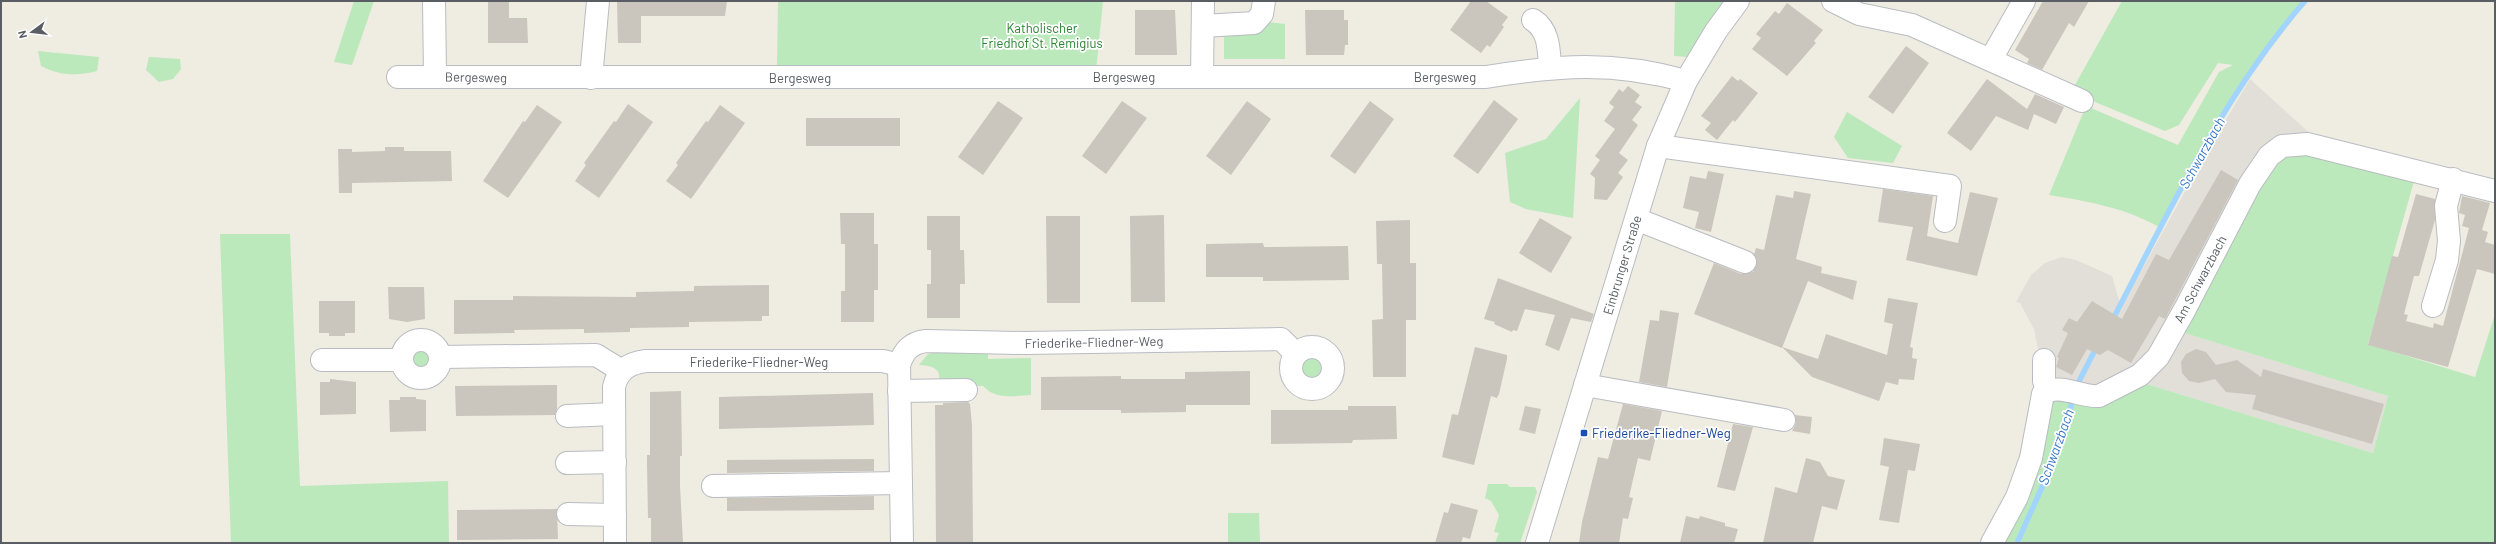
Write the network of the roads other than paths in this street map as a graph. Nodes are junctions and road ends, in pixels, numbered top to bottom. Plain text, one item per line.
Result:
1 (434, 1) edge
2 (598, 1) edge
3 (1203, 1) edge
4 (1264, 1) edge
5 (1738, 1) edge
6 (1833, 1) edge
7 (2024, 1) edge
8 (1533, 20) dead end
9 (1203, 26) junction
10 (1991, 59) junction
11 (1550, 67) junction
12 (435, 76) junction
13 (398, 77) dead end
14 (1202, 77) junction
15 (590, 78) junction
16 (1686, 81) junction
17 (2082, 101) dead end
18 (1658, 146) junction
19 (2453, 179) junction
20 (2495, 190) edge
21 (1636, 219) junction
22 (1944, 221) dead end
23 (1745, 262) dead end
24 (2433, 306) dead end
25 (1296, 354) dead end
26 (322, 360) dead end
27 (2044, 360) dead end
28 (898, 365) junction
29 (622, 371) junction
30 (1585, 385) junction
31 (966, 390) dead end
32 (899, 391) junction
33 (2054, 391) junction
34 (614, 414) junction
35 (567, 416) dead end
36 (1784, 420) dead end
37 (615, 462) junction
38 (567, 464) dead end
39 (901, 483) junction
40 (713, 486) dead end
41 (568, 514) dead end
42 (615, 515) junction
43 (615, 543) edge
44 (902, 543) edge
45 (1537, 543) edge
46 (1992, 543) edge

1 - 12 street
2 - 15 street
3 - 9 street
4 - 9 street
5 - 16 street, Einbrunger Straße
6 - 10 street
7 - 10 street
8 - 11 street
9 - 14 street
10 - 17 street
11 - 14 street, Bergesweg
11 - 16 street, Bergesweg
12 - 13 street, Bergesweg
12 - 15 street, Bergesweg
14 - 15 street, Bergesweg
16 - 18 street, Einbrunger Straße
18 - 21 street, Einbrunger Straße
18 - 22 street
19 - 20 street, Am Schwarzbach
19 - 24 street
19 - 33 street, Am Schwarzbach
21 - 23 street
21 - 30 street, Einbrunger Straße
25 - 28 street, Friederike-Fliedner-Weg
26 - 29 street
27 - 33 street
28 - 29 street, Friederike-Fliedner-Weg
28 - 32 street
29 - 34 street
30 - 36 street
30 - 45 street, Einbrunger Straße
31 - 32 street
32 - 39 street
33 - 46 street
34 - 35 street
34 - 37 street
37 - 38 street
37 - 42 street
39 - 40 street
39 - 44 street
41 - 42 street
42 - 43 street

